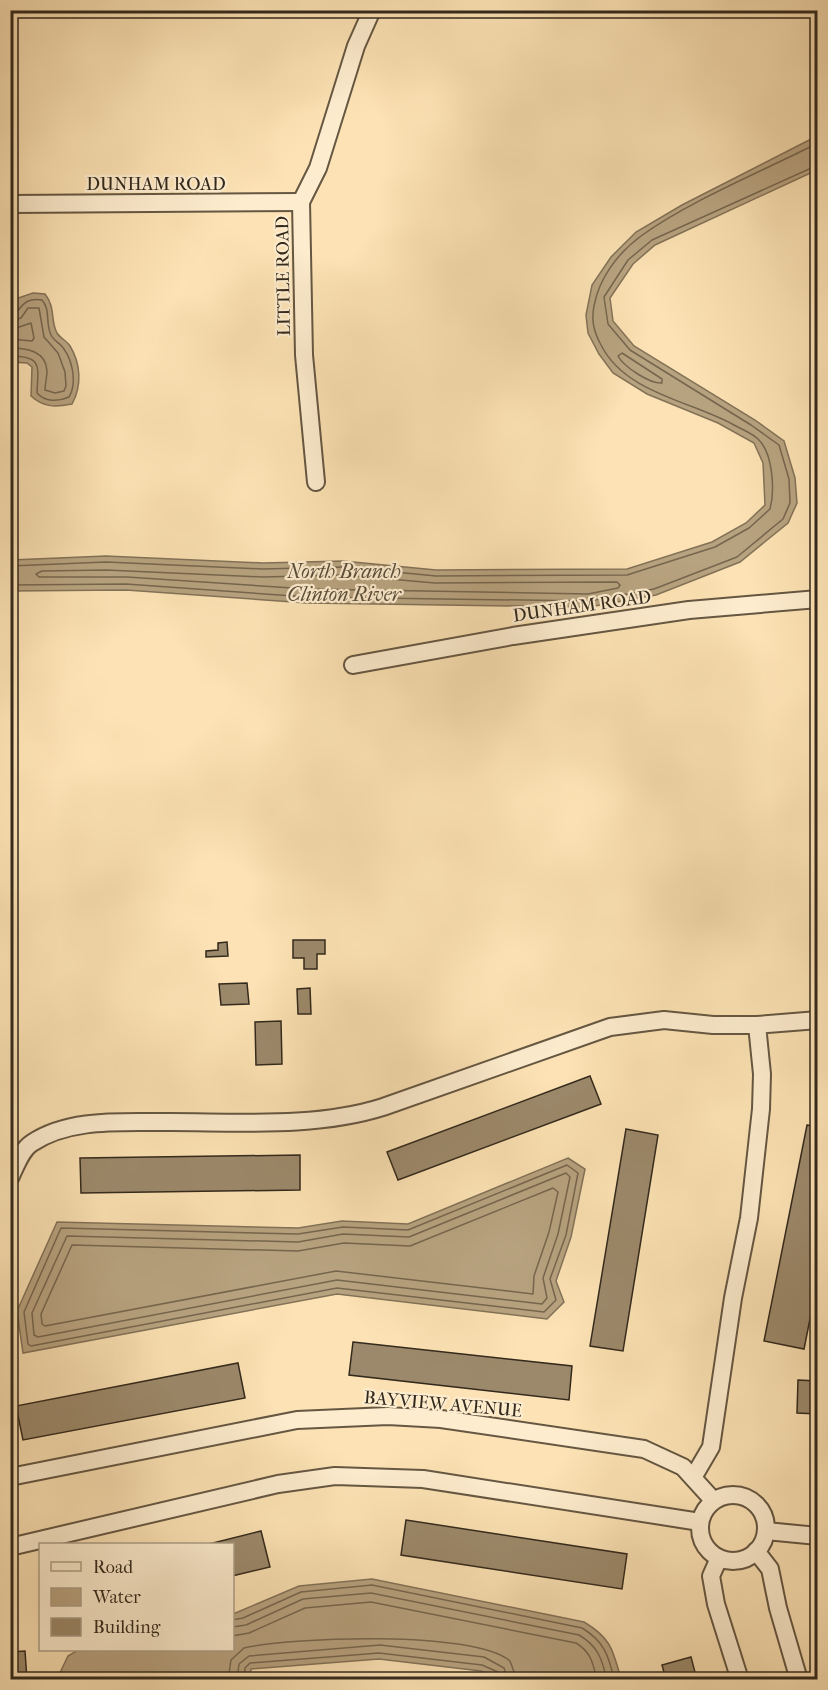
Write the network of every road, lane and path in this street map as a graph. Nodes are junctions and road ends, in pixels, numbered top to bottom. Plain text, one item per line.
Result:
1 (372, 10) edge
2 (301, 202) junction
3 (10, 204) edge
4 (316, 482) dead end
5 (818, 599) edge
6 (353, 665) dead end
7 (818, 1020) edge
8 (757, 1025) junction
9 (10, 1178) edge
10 (694, 1476) junction
11 (10, 1477) edge
12 (714, 1500) junction
13 (700, 1522) junction
14 (766, 1531) junction
15 (818, 1536) edge
16 (10, 1547) edge
17 (756, 1551) junction
18 (719, 1558) junction
19 (740, 1680) edge
20 (799, 1680) edge

1 - 2 street, LITTLE ROAD
2 - 3 street, DUNHAM ROAD
2 - 4 street, LITTLE ROAD
5 - 6 street, DUNHAM ROAD
7 - 8 street
8 - 9 street
8 - 10 street
10 - 11 street, BAYVIEW AVENUE
10 - 12 street, BAYVIEW AVENUE
12 - 13 street
12 - 14 street
13 - 16 street
13 - 18 street
14 - 15 street
14 - 17 street
17 - 18 street
17 - 20 street
18 - 19 street

